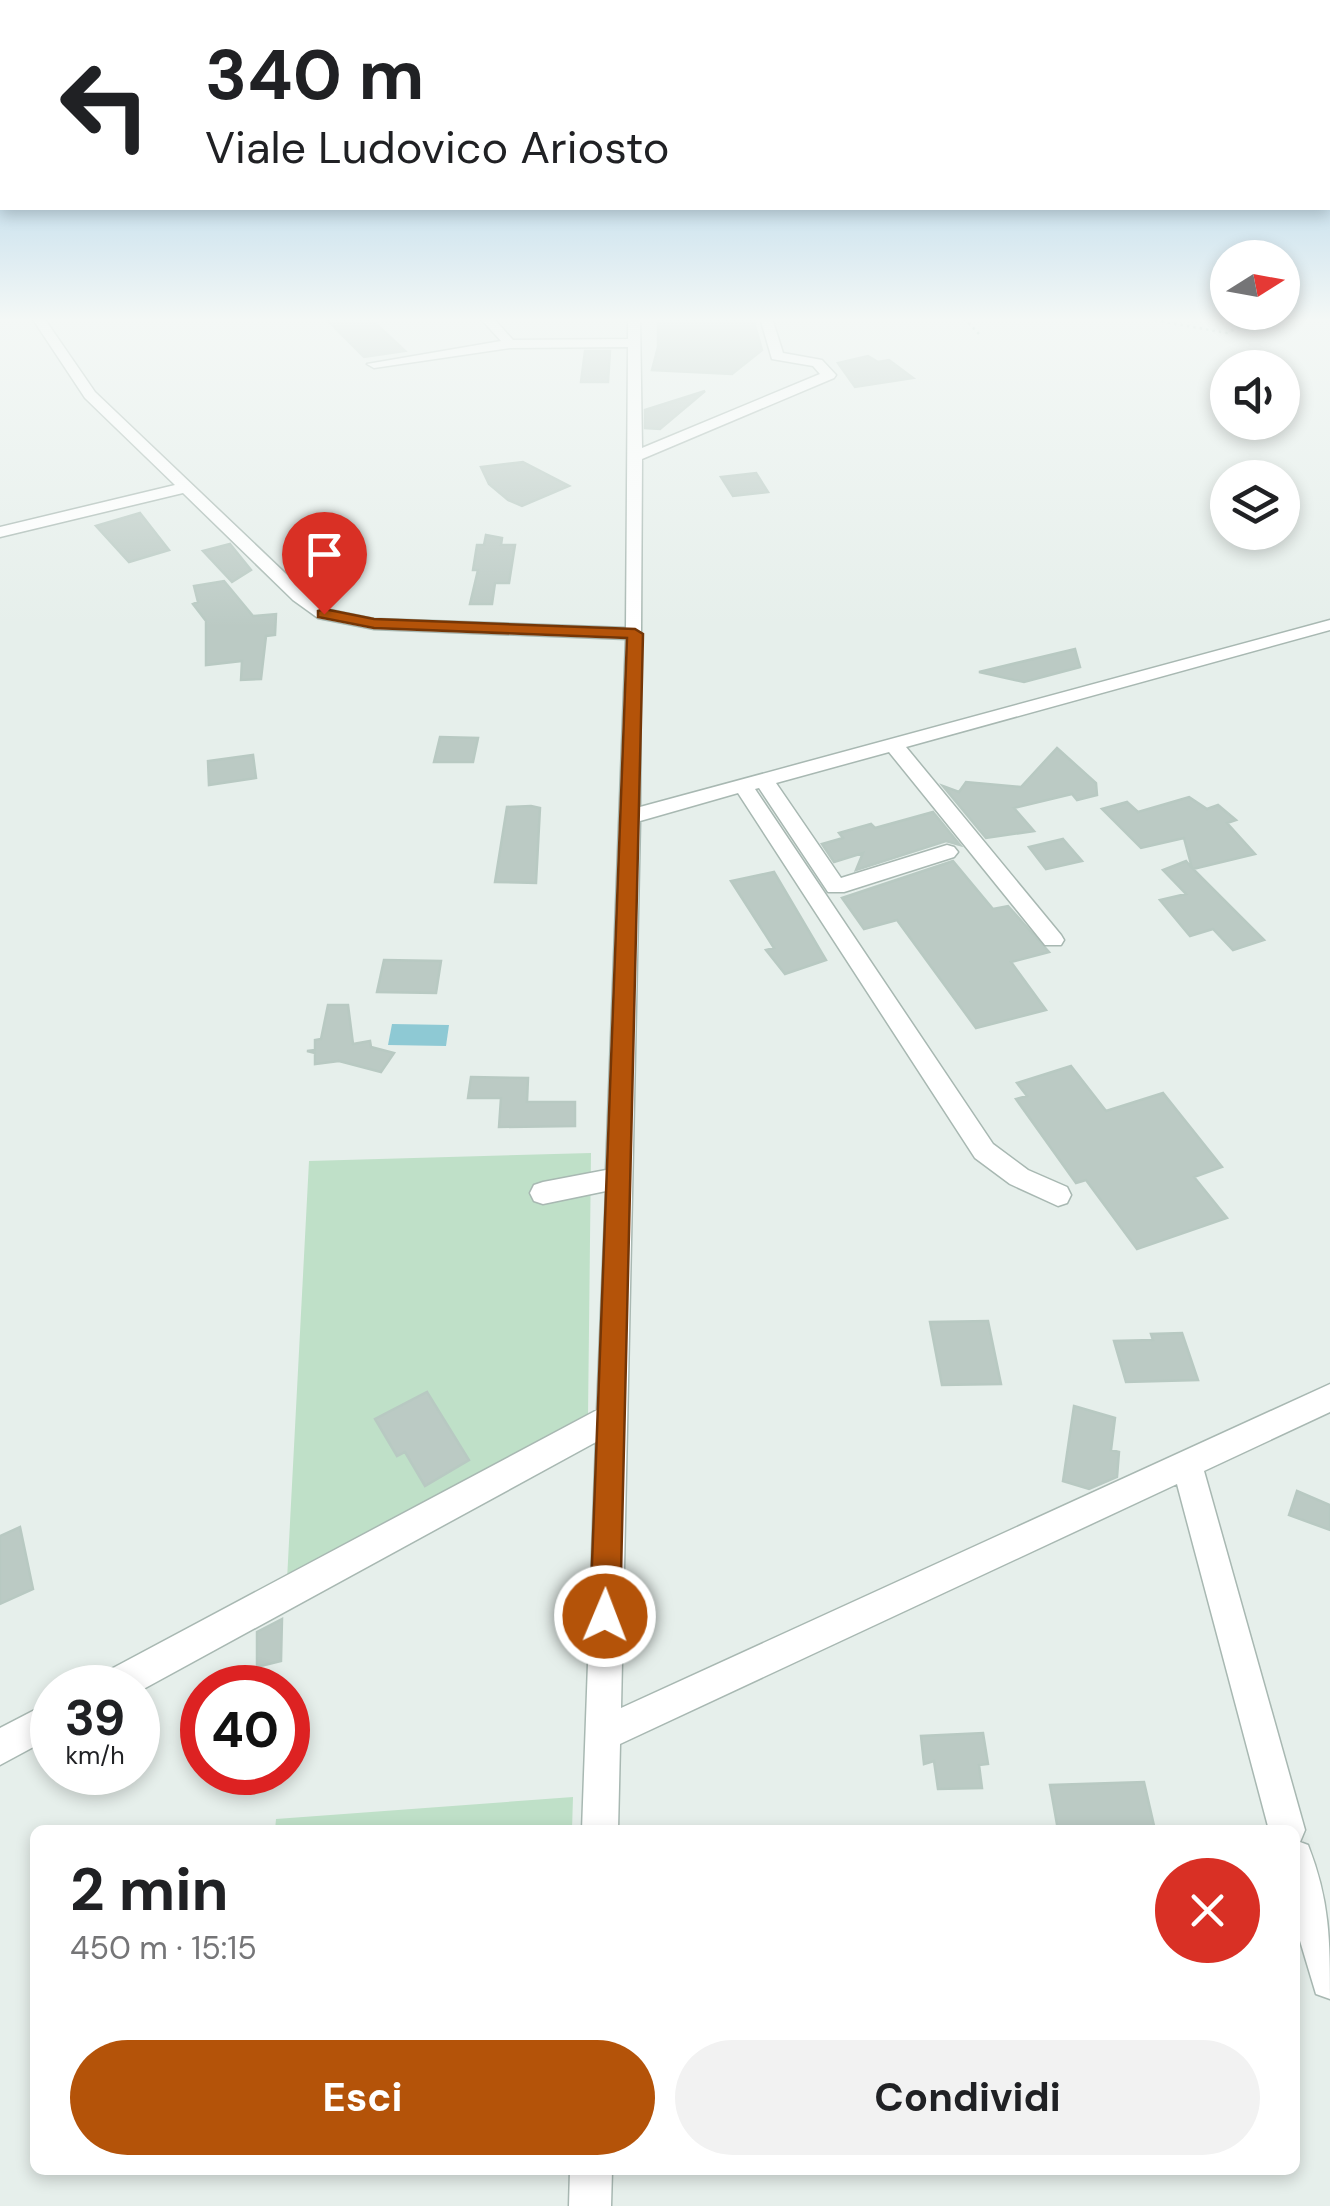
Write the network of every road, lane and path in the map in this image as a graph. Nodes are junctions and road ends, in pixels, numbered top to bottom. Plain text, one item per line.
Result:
1 (118, 421) edge
2 (634, 421) edge
3 (719, 421) edge
4 (634, 457) junction
5 (188, 487) junction
6 (0, 532) edge
7 (1330, 625) edge
8 (635, 634) junction
9 (893, 744) junction
10 (753, 782) junction
11 (629, 816) junction
12 (946, 852) dead end
13 (1052, 940) dead end
14 (617, 1178) junction
15 (543, 1193) dead end
16 (1058, 1195) dead end
17 (1330, 1398) edge
18 (609, 1420) junction
19 (1187, 1465) junction
20 (153, 1665) edge
21 (30, 1730) edge
22 (603, 1734) junction
23 (0, 1747) edge
24 (600, 1825) edge
25 (1286, 1825) edge
26 (1300, 1875) edge
27 (1330, 1980) edge
28 (591, 2175) edge
29 (590, 2206) edge

1 - 5 street
2 - 4 street
3 - 4 street
4 - 8 street
5 - 6 street
5 - 8 street
7 - 9 street
8 - 11 street
9 - 10 street
9 - 13 street
10 - 11 street
10 - 12 street
10 - 16 street
11 - 14 street
14 - 15 street
14 - 18 street
17 - 19 street
18 - 20 street
18 - 22 street
19 - 22 street
19 - 25 street
21 - 23 street
22 - 24 street
26 - 27 street
28 - 29 street

